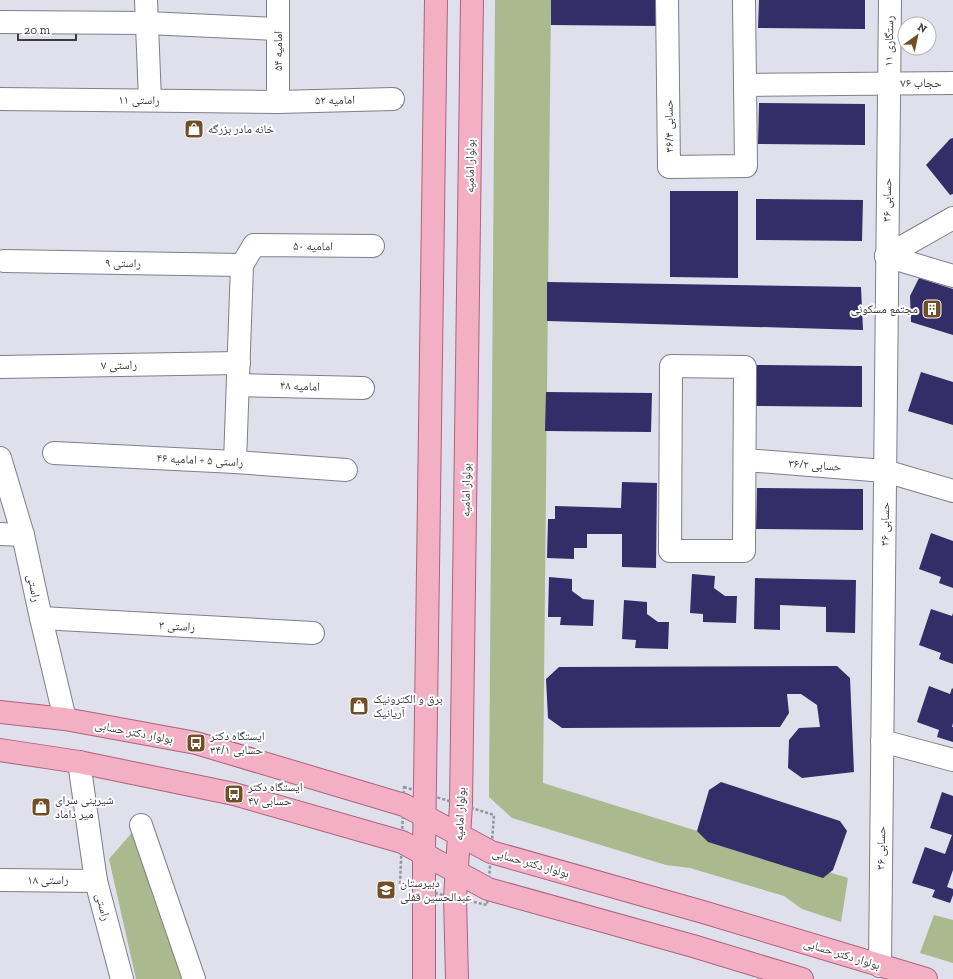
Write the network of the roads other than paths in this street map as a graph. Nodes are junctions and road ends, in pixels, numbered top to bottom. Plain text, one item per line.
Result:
1 (146, 0) edge
2 (278, 0) edge
3 (436, 0) edge
4 (472, 0) edge
5 (667, 0) edge
6 (744, 0) edge
7 (890, 0) edge
8 (0, 22) edge
9 (147, 23) junction
10 (277, 29) junction
11 (889, 83) junction
12 (953, 83) edge
13 (745, 85) junction
14 (0, 99) edge
15 (393, 99) dead end
16 (150, 100) junction
17 (278, 102) junction
18 (953, 218) edge
19 (373, 246) dead end
20 (886, 256) junction
21 (4, 261) dead end
22 (242, 265) junction
23 (953, 276) edge
24 (239, 363) junction
25 (0, 367) edge
26 (238, 385) junction
27 (363, 388) dead end
28 (54, 453) dead end
29 (0, 458) edge
30 (745, 460) junction
31 (235, 462) junction
32 (346, 470) dead end
33 (885, 470) junction
34 (953, 491) edge
35 (0, 534) edge
36 (23, 535) junction
37 (41, 618) junction
38 (313, 633) dead end
39 (0, 712) edge
40 (65, 719) junction
41 (882, 741) junction
42 (0, 750) edge
43 (953, 760) edge
44 (80, 762) junction
45 (425, 816) junction
46 (140, 825) dead end
47 (460, 835) junction
48 (424, 854) junction
49 (457, 872) junction
50 (0, 880) edge
51 (96, 881) junction
52 (880, 966) junction
53 (122, 979) edge
54 (194, 979) edge
55 (424, 979) edge
56 (457, 979) edge
57 (802, 979) edge
58 (926, 979) edge

1 - 9 street
2 - 10 street, امامیه ۵۴
3 - 45 main road
4 - 47 main road, بولوار امامیه
5 - 13 street, حسابی ۳۶/۴
6 - 13 street, حسابی ۳۶/۴
7 - 11 street, رستگاری ۱۱
8 - 9 street
9 - 10 street
9 - 16 street
10 - 17 street, امامیه ۵۴
11 - 12 street, حجاب ۷۶
11 - 13 street
11 - 20 street, حسابی ۳۶
14 - 16 street, راستی ۱۱
15 - 17 street, امامیه ۵۲
16 - 17 street, راستی ۱۱
18 - 20 street
19 - 22 street, امامیه ۵۰
20 - 23 street
20 - 33 street, حسابی ۳۶
21 - 22 street, راستی ۹
22 - 24 street
24 - 25 street, راستی ۷
24 - 26 street
26 - 27 street, امامیه ۴۸
26 - 31 street
28 - 31 street, راستی ۵ + امامیه ۴۶
29 - 36 street, راستی
30 - 30 street
30 - 33 street, حسابی ۳۶/۲
31 - 32 street, راستی ۵ + امامیه ۴۶
33 - 34 street, حسابی ۳۶/۲
33 - 41 street, حسابی ۳۶
35 - 36 street
36 - 37 street, راستی
37 - 38 street, راستی ۳
37 - 40 street, راستی
39 - 40 main road, بولوار دکتر حسابی
40 - 45 main road, بولوار دکتر حسابی
41 - 43 street
41 - 52 street, حسابی ۳۶
42 - 44 main road
44 - 48 main road
44 - 51 street, راستی
45 - 47 main road, بولوار دکتر حسابی
45 - 48 main road
46 - 54 street
47 - 49 main road, بولوار امامیه
47 - 52 main road, بولوار دکتر حسابی
48 - 49 main road
48 - 55 main road
49 - 56 main road, بولوار امامیه
49 - 57 main road
50 - 51 street, راستی ۱۸
51 - 53 street, راستی
52 - 58 main road, بولوار دکتر حسابی

